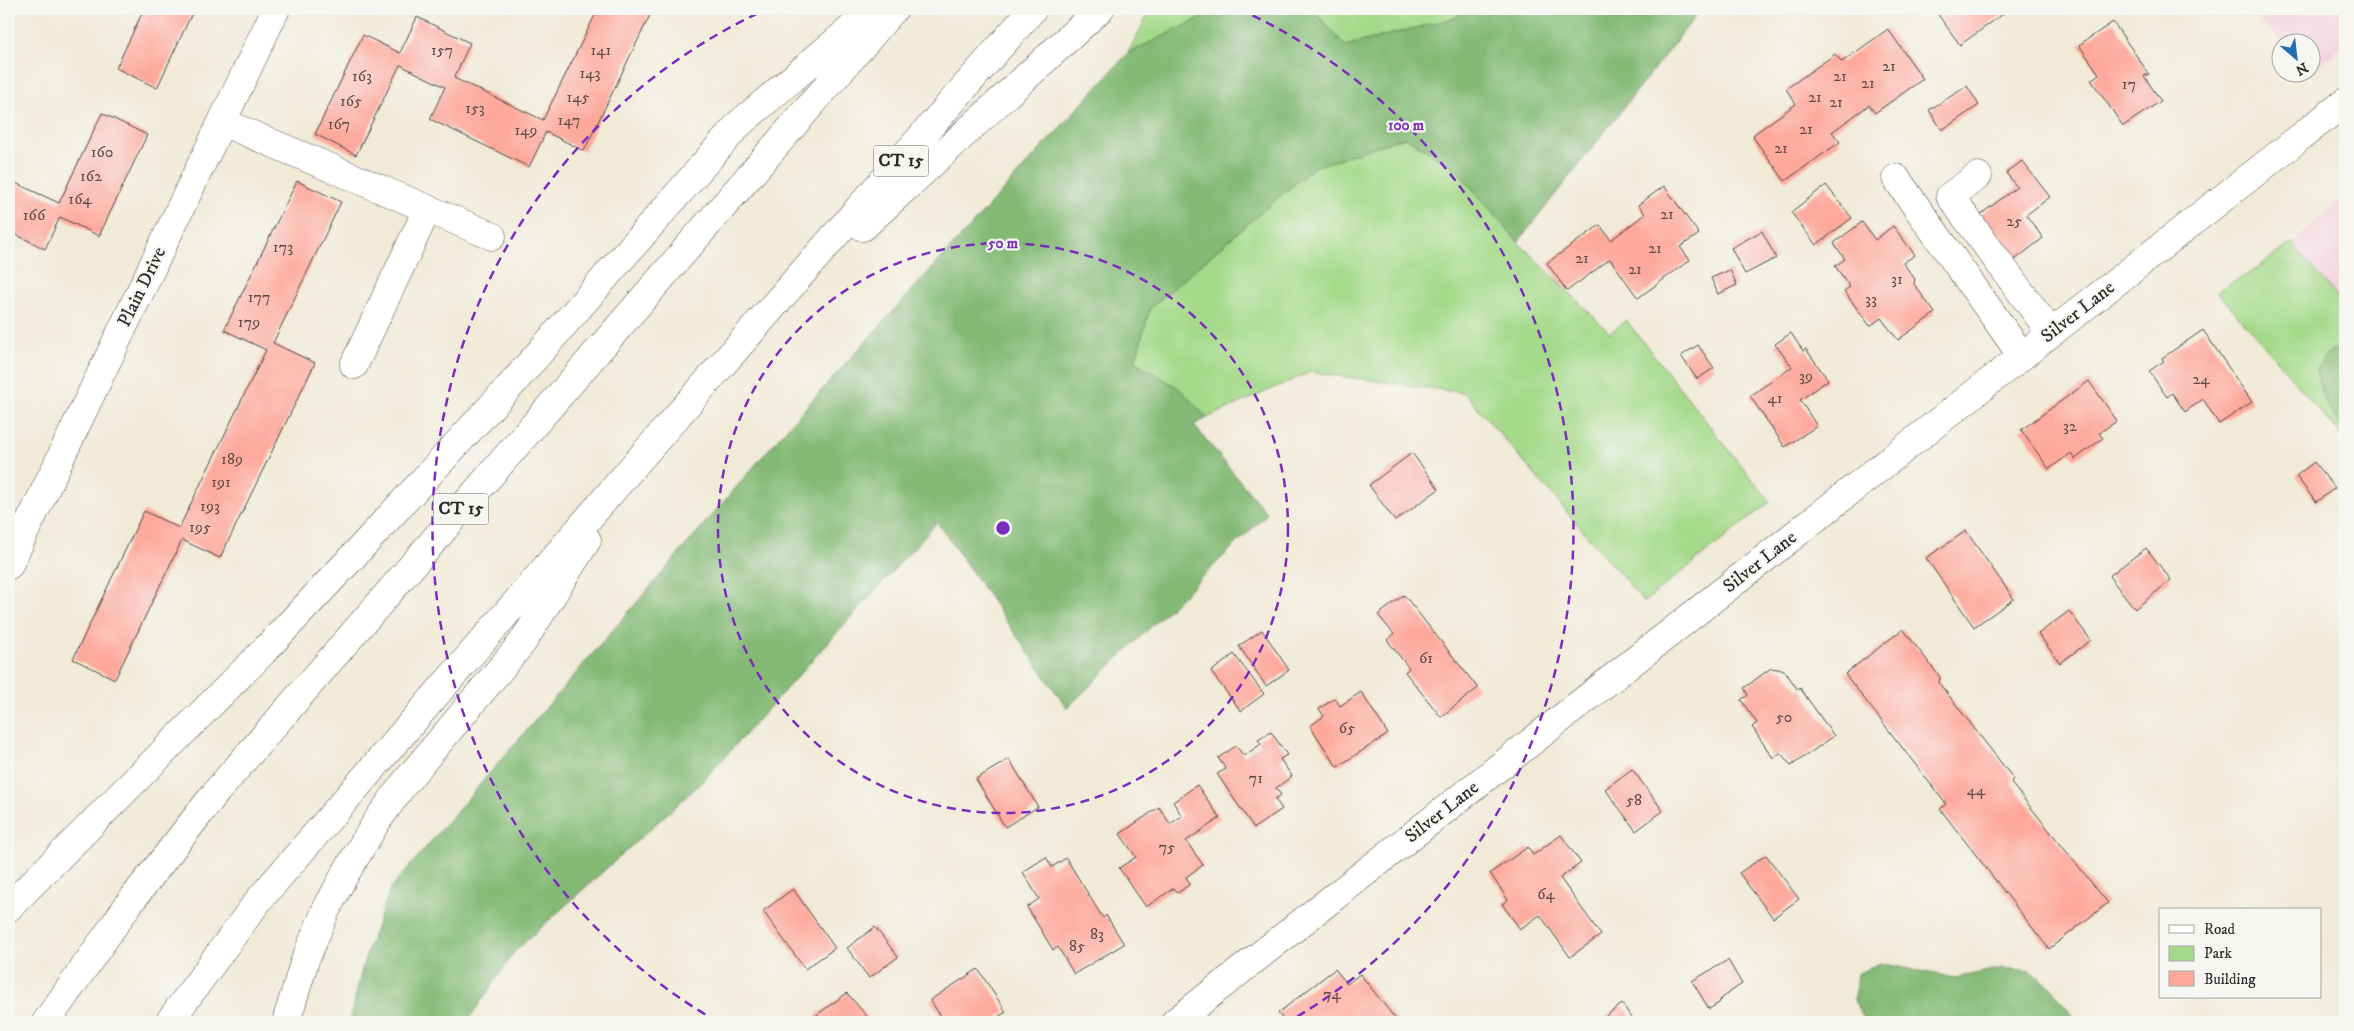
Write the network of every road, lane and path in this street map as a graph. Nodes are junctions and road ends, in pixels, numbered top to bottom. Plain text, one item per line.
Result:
1 (276, 9) edge
2 (874, 9) edge
3 (894, 9) edge
4 (1033, 9) edge
5 (1100, 9) edge
6 (2345, 102) edge
7 (222, 122) junction
8 (1978, 176) dead end
9 (1896, 178) dead end
10 (426, 210) junction
11 (492, 236) dead end
12 (768, 314) junction
13 (2051, 333) junction
14 (2022, 356) junction
15 (354, 365) dead end
16 (637, 462) junction
17 (9, 565) edge
18 (9, 908) edge
19 (46, 1022) edge
20 (169, 1022) edge
21 (286, 1022) edge
22 (1175, 1022) edge

1 - 7 main road, Plain Drive
2 - 18 main road
3 - 19 main road, CT 15
4 - 12 main road, CT 15
5 - 12 main road
6 - 13 main road, Silver Lane
7 - 10 main road
7 - 17 main road, Plain Drive
8 - 13 main road
9 - 14 main road
10 - 11 main road
10 - 15 main road
12 - 16 main road, CT 15
13 - 14 main road, Silver Lane
14 - 22 main road, Silver Lane
16 - 20 main road, CT 15
16 - 21 main road

